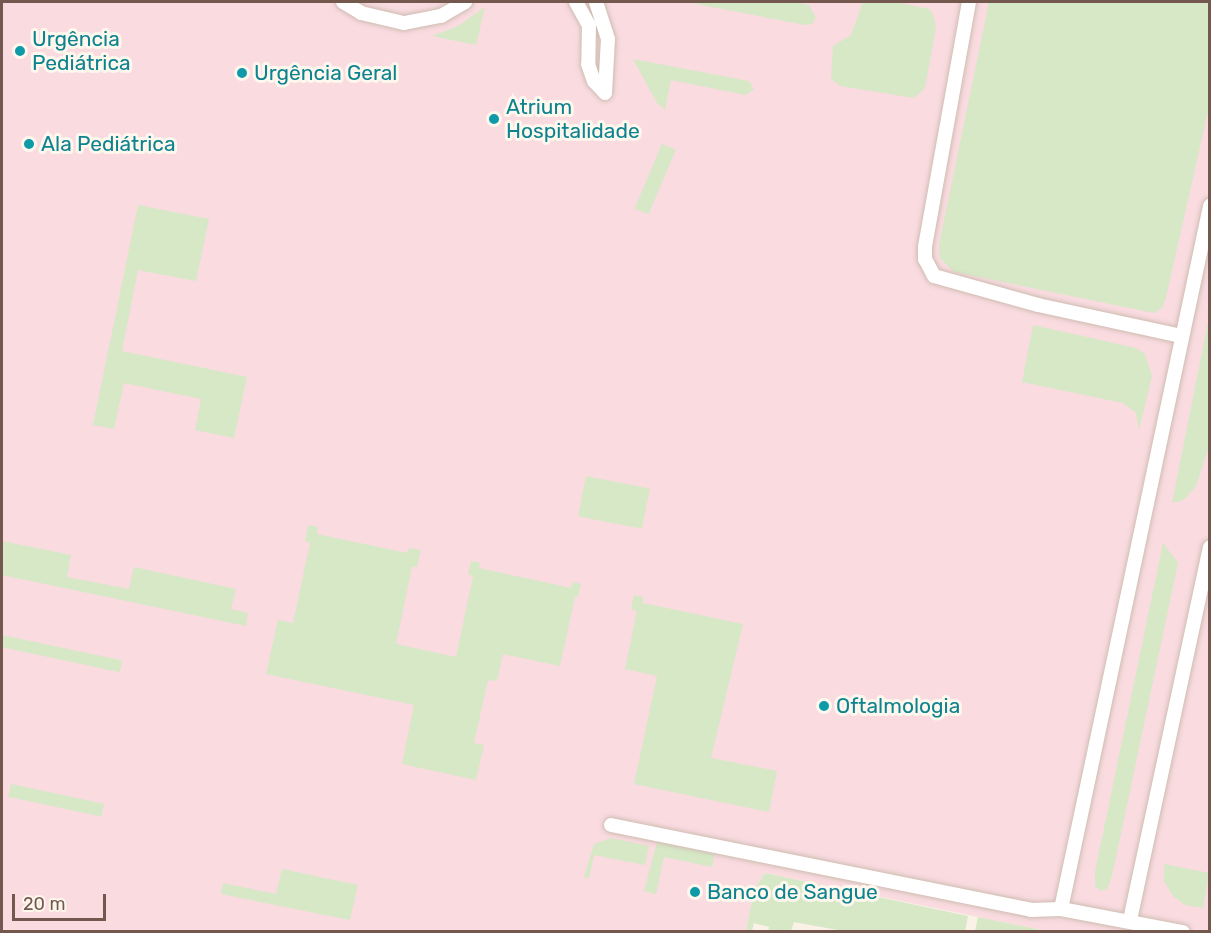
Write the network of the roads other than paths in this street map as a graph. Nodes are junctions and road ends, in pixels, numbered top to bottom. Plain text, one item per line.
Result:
1 (343, 2) edge
2 (465, 2) edge
3 (576, 2) edge
4 (596, 2) edge
5 (969, 2) edge
6 (1209, 206) edge
7 (1180, 336) junction
8 (1209, 547) edge
9 (611, 825) dead end
10 (1061, 909) junction
11 (1130, 920) junction
12 (1183, 932) edge

1 - 2 lane
3 - 4 lane
5 - 7 lane
6 - 7 lane
7 - 10 lane
8 - 11 lane
9 - 10 lane
10 - 11 lane
11 - 12 lane

